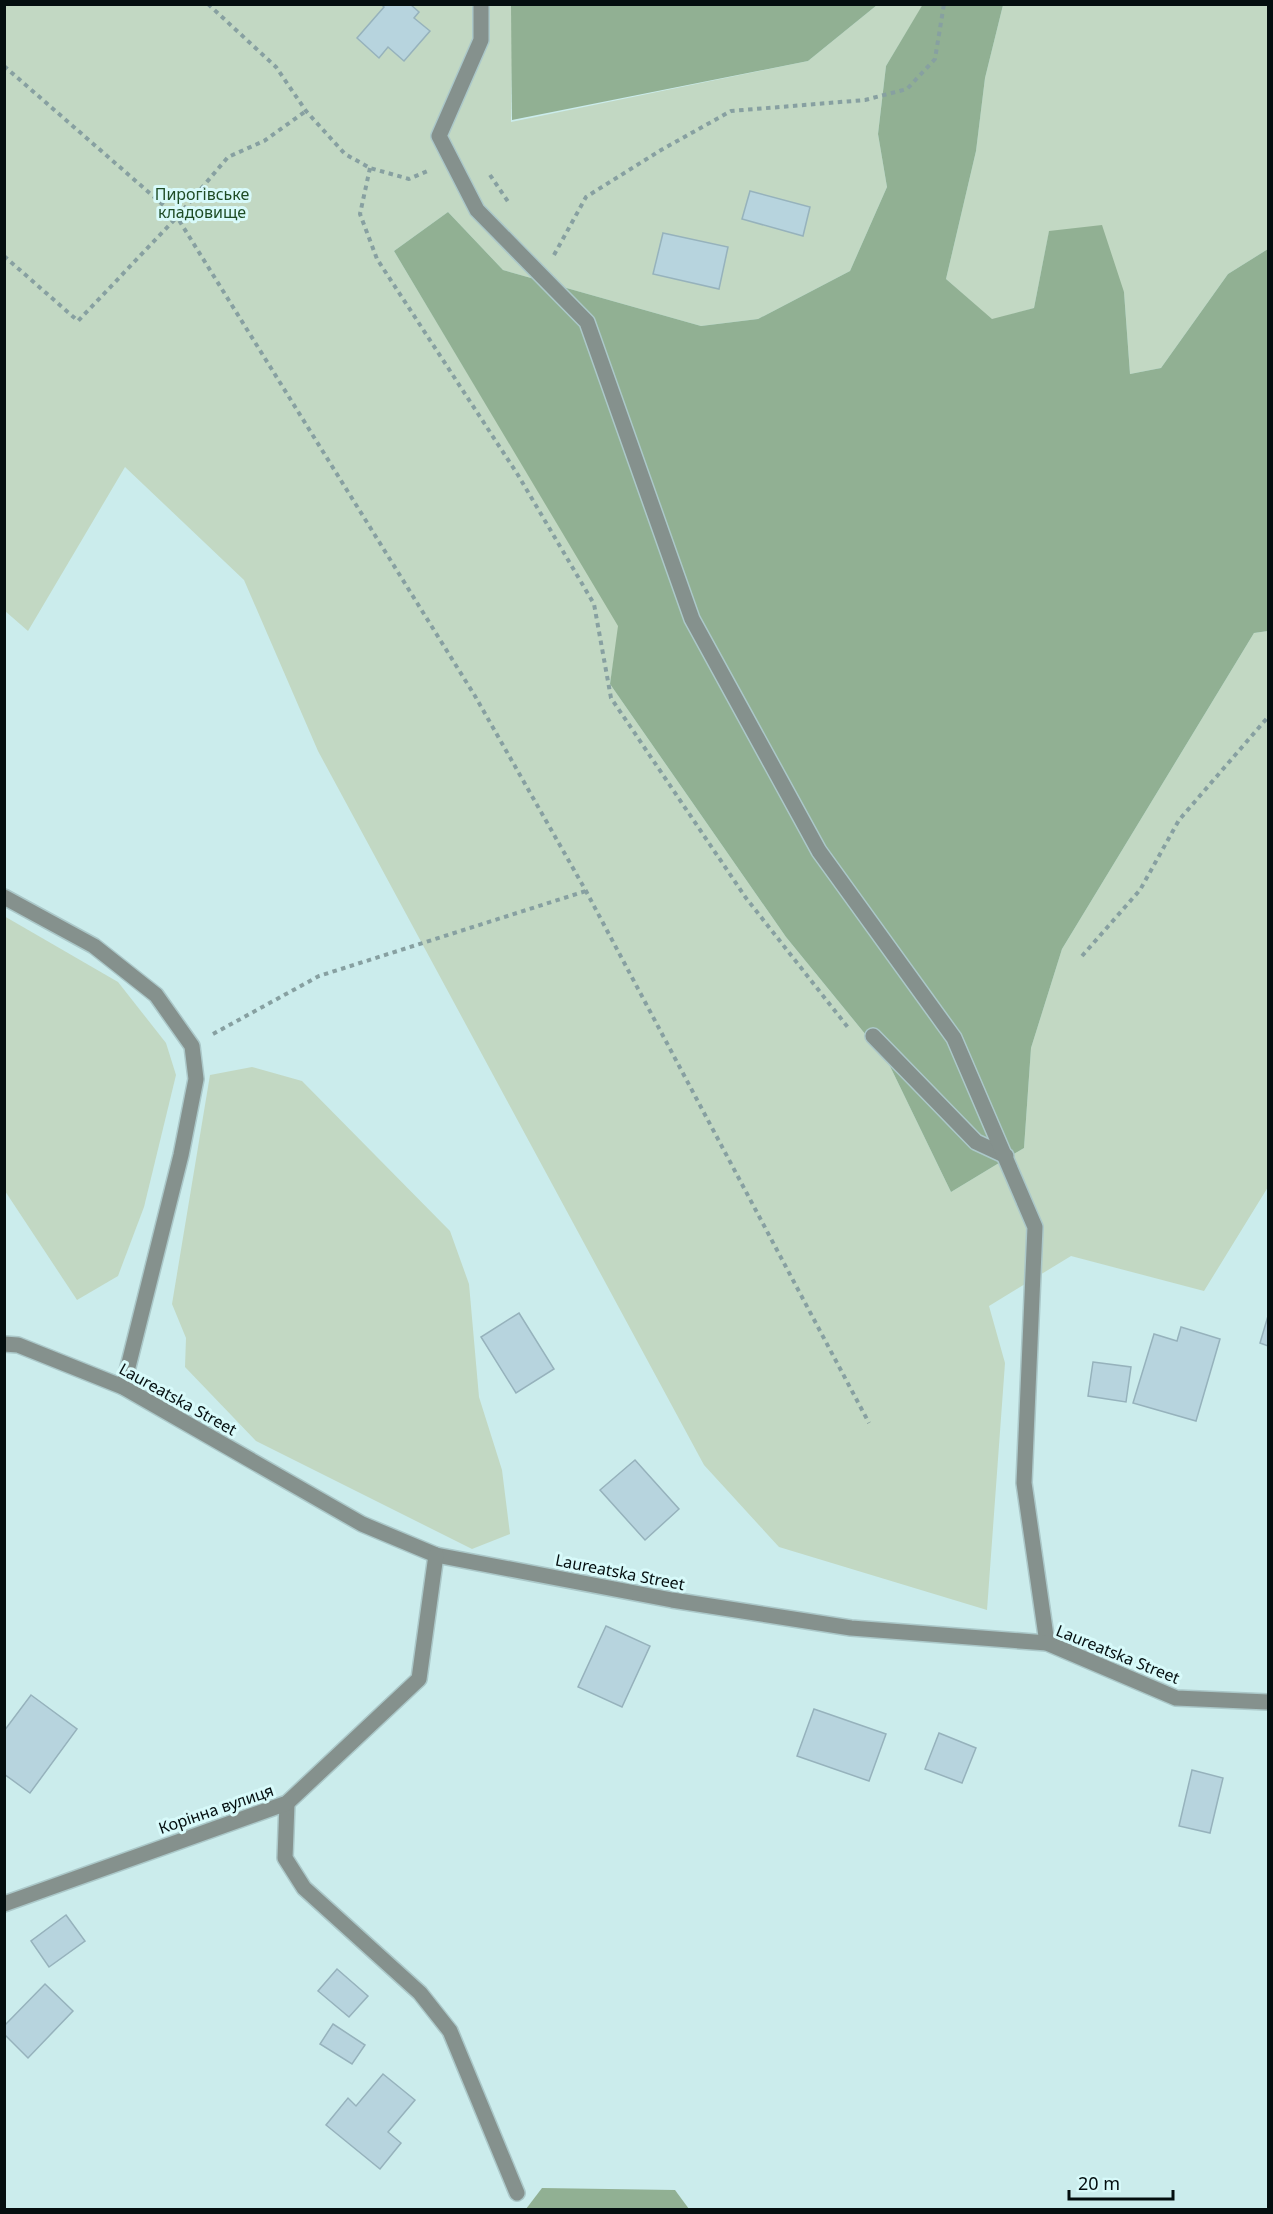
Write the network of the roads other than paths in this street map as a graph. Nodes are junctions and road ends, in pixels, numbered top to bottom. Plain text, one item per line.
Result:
1 (481, 4) edge
2 (4, 897) edge
3 (873, 1036) road end
4 (1006, 1156) junction
5 (4, 1344) edge
6 (123, 1387) junction
7 (436, 1555) junction
8 (1047, 1643) junction
9 (1269, 1702) edge
10 (288, 1803) junction
11 (4, 1904) edge
12 (517, 2193) dead end

1 - 4 street
2 - 6 street
3 - 4 street
4 - 8 street
5 - 6 street, Laureatska Street
6 - 7 street, Laureatska Street
7 - 8 street, Laureatska Street
7 - 10 street, Корінна вулиця
8 - 9 street, Laureatska Street
10 - 11 street, Корінна вулиця
10 - 12 street

